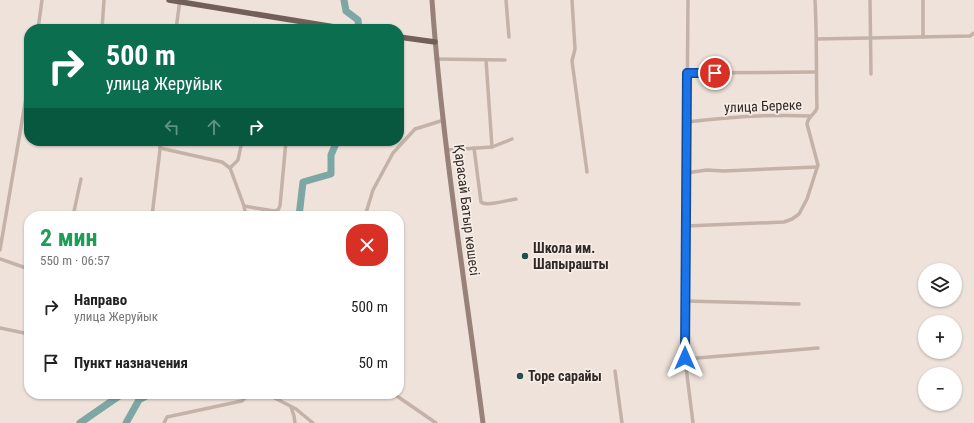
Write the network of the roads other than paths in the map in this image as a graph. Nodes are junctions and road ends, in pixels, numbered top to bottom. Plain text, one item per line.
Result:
1 (42, 0) edge
2 (104, 0) edge
3 (169, 0) edge
4 (432, 0) edge
5 (506, 0) edge
6 (572, 0) edge
7 (688, 0) edge
8 (816, 0) edge
9 (870, 0) edge
10 (923, 0) edge
11 (180, 1) edge
12 (39, 24) edge
13 (102, 24) edge
14 (177, 24) edge
15 (317, 24) edge
16 (974, 33) edge
17 (509, 37) dead end
18 (870, 37) junction
19 (923, 37) junction
20 (404, 38) edge
21 (817, 39) junction
22 (435, 42) junction
23 (436, 59) junction
24 (486, 60) junction
25 (505, 60) dead end
26 (816, 72) junction
27 (687, 73) junction
28 (871, 74) dead end
29 (24, 109) edge
30 (810, 116) junction
31 (444, 120) junction
32 (687, 122) junction
33 (512, 139) dead end
34 (404, 140) edge
35 (241, 146) edge
36 (286, 146) edge
37 (399, 146) edge
38 (492, 147) junction
39 (160, 148) joint
40 (474, 148) junction
41 (447, 150) junction
42 (817, 167) junction
43 (230, 168) junction
44 (587, 172) dead end
45 (686, 173) junction
46 (81, 179) dead end
47 (516, 199) dead end
48 (244, 206) junction
49 (74, 211) edge
50 (153, 211) edge
51 (245, 211) edge
52 (274, 211) edge
53 (274, 211) edge
54 (367, 211) edge
55 (686, 226) junction
56 (0, 250) edge
57 (0, 259) edge
58 (24, 267) edge
59 (685, 300) junction
60 (799, 304) dead end
61 (0, 328) edge
62 (24, 333) edge
63 (818, 348) dead end
64 (685, 358) junction
65 (615, 371) dead end
66 (244, 399) edge
67 (276, 399) edge
68 (401, 399) edge
69 (291, 407) junction
70 (164, 423) edge
71 (295, 423) edge
72 (313, 423) edge
73 (436, 423) edge
74 (483, 423) edge
75 (622, 423) edge
76 (693, 423) edge

1 - 12 street
2 - 13 street
3 - 11 main road
4 - 22 main road, Қарасай Батыр көшесі
5 - 17 street
6 - 44 street
7 - 27 street
8 - 21 street
9 - 18 street
10 - 19 street
11 - 14 street
11 - 15 main road
16 - 19 street
18 - 19 street
18 - 21 street
18 - 28 street
20 - 22 main road
21 - 26 street
22 - 23 main road, Қарасай Батыр көшесі
23 - 24 street
23 - 31 main road, Қарасай Батыр көшесі
24 - 25 street
24 - 38 street
26 - 27 street
26 - 30 street
27 - 32 street
29 - 56 street
30 - 32 street, улица Береке
30 - 42 street, улица Береке
31 - 34 street
31 - 41 main road, Қарасай Батыр көшесі
32 - 45 street
33 - 38 street
35 - 43 street
36 - 52 street
37 - 54 street
38 - 40 street
39 - 43 street
39 - 50 street
40 - 41 street
40 - 47 street
41 - 74 main road, Қарасай Батыр көшесі
42 - 45 street
42 - 55 street, улица Береке
43 - 48 street
45 - 55 street
46 - 49 street
48 - 51 street
48 - 53 street
55 - 59 street
57 - 58 street
59 - 60 street
59 - 64 street
61 - 62 street
63 - 64 street
64 - 76 street
65 - 75 street
66 - 70 street
67 - 69 street
68 - 73 street
69 - 71 street
69 - 72 street

